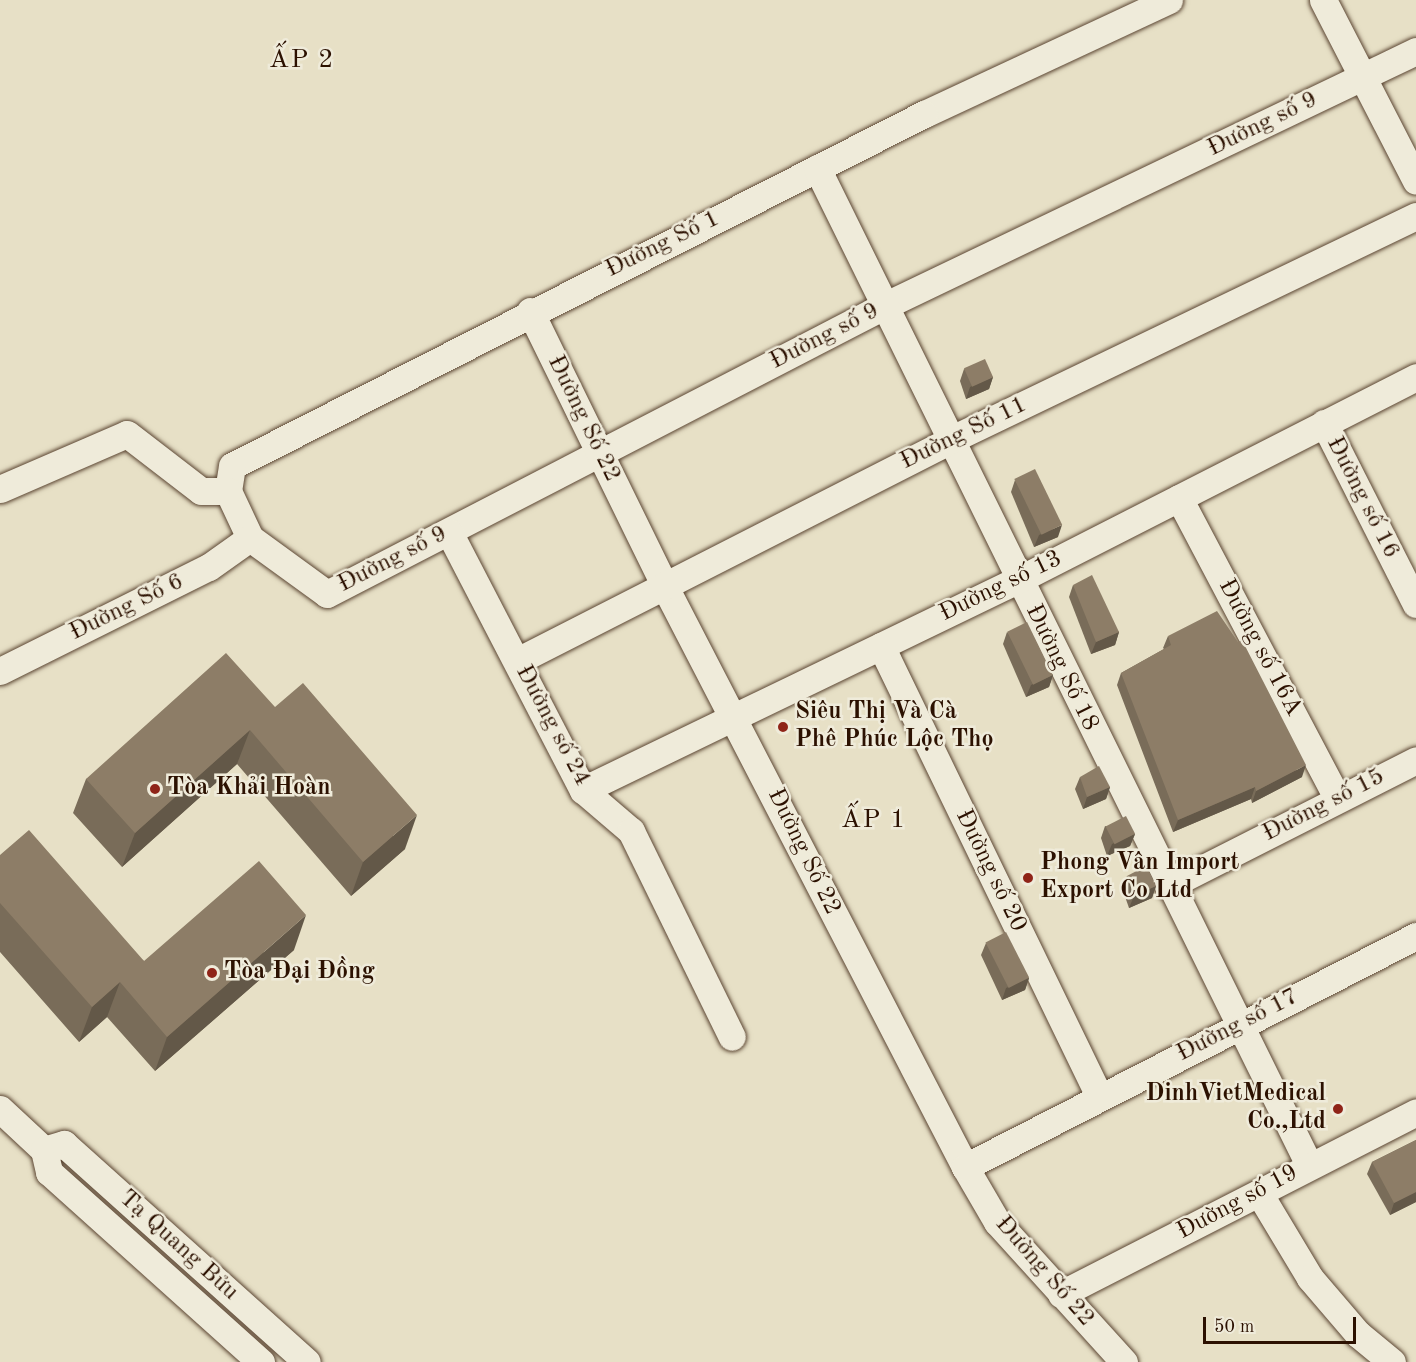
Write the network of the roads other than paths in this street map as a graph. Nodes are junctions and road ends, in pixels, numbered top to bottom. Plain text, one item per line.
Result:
1 (1169, 0) edge
2 (1323, 0) edge
3 (1416, 51) edge
4 (1364, 77) junction
5 (817, 168) junction
6 (1416, 181) edge
7 (1416, 216) edge
8 (884, 306) junction
9 (530, 311) junction
10 (1416, 376) edge
11 (1324, 423) junction
12 (950, 440) junction
13 (599, 454) junction
14 (0, 489) edge
15 (228, 491) junction
16 (1179, 498) junction
17 (449, 532) junction
18 (249, 537) junction
19 (1018, 580) junction
20 (664, 585) junction
21 (1416, 604) edge
22 (880, 646) junction
23 (517, 662) junction
24 (0, 670) edge
25 (736, 715) junction
26 (1416, 760) edge
27 (583, 790) junction
28 (1338, 799) junction
29 (1168, 886) junction
30 (1416, 936) edge
31 (1238, 1025) junction
32 (732, 1037) dead end
33 (1099, 1095) junction
34 (0, 1109) edge
35 (1416, 1112) edge
36 (44, 1150) junction
37 (1310, 1165) junction
38 (965, 1167) junction
39 (1260, 1193) junction
40 (1061, 1294) junction
41 (261, 1362) edge
42 (308, 1362) edge
43 (1124, 1362) edge
44 (1392, 1362) edge

1 - 5 street, Đường Số 1
2 - 4 street
3 - 4 street, Đường số 9
4 - 6 street
4 - 8 street, Đường số 9
5 - 8 street, Đường Số 18
5 - 9 street, Đường Số 1
7 - 12 street, Đường Số 11
8 - 12 street, Đường Số 18
8 - 13 street, Đường số 9
9 - 13 street, Đường Số 22
9 - 15 street, Đường Số 1
10 - 11 street, Đường số 13
11 - 16 street, Đường số 13
11 - 21 street, Đường số 16
12 - 19 street, Đường Số 18
12 - 20 street, Đường Số 11
13 - 17 street, Đường số 9
13 - 20 street, Đường Số 22
14 - 15 street
15 - 18 street
16 - 19 street, Đường số 13
16 - 28 street, Đường số 16A
17 - 18 street, Đường số 9
17 - 23 street, Đường số 24
18 - 24 street, Đường Số 6
19 - 22 street, Đường số 13
19 - 29 street, Đường Số 18
20 - 23 street, Đường Số 11
20 - 25 street, Đường Số 22
22 - 25 street, Đường số 13
22 - 33 street, Đường số 20
23 - 27 street, Đường số 24
25 - 27 street, Đường số 13
25 - 38 street, Đường Số 22
26 - 28 street, Đường số 15
27 - 32 street, Đường số 24
28 - 29 street, Đường số 15
29 - 31 street, Đường Số 18
30 - 31 street, Đường số 17
31 - 33 street, Đường số 17
31 - 37 street, Đường Số 18
33 - 38 street, Đường số 17
34 - 36 street, Tạ Quang Bửu
35 - 37 street, Đường số 19
36 - 41 street, Tạ Quang Bửu
36 - 42 street, Tạ Quang Bửu
37 - 39 street, Đường số 19
38 - 40 street, Đường Số 22
39 - 40 street, Đường số 19
39 - 44 street
40 - 43 street, Đường Số 22

